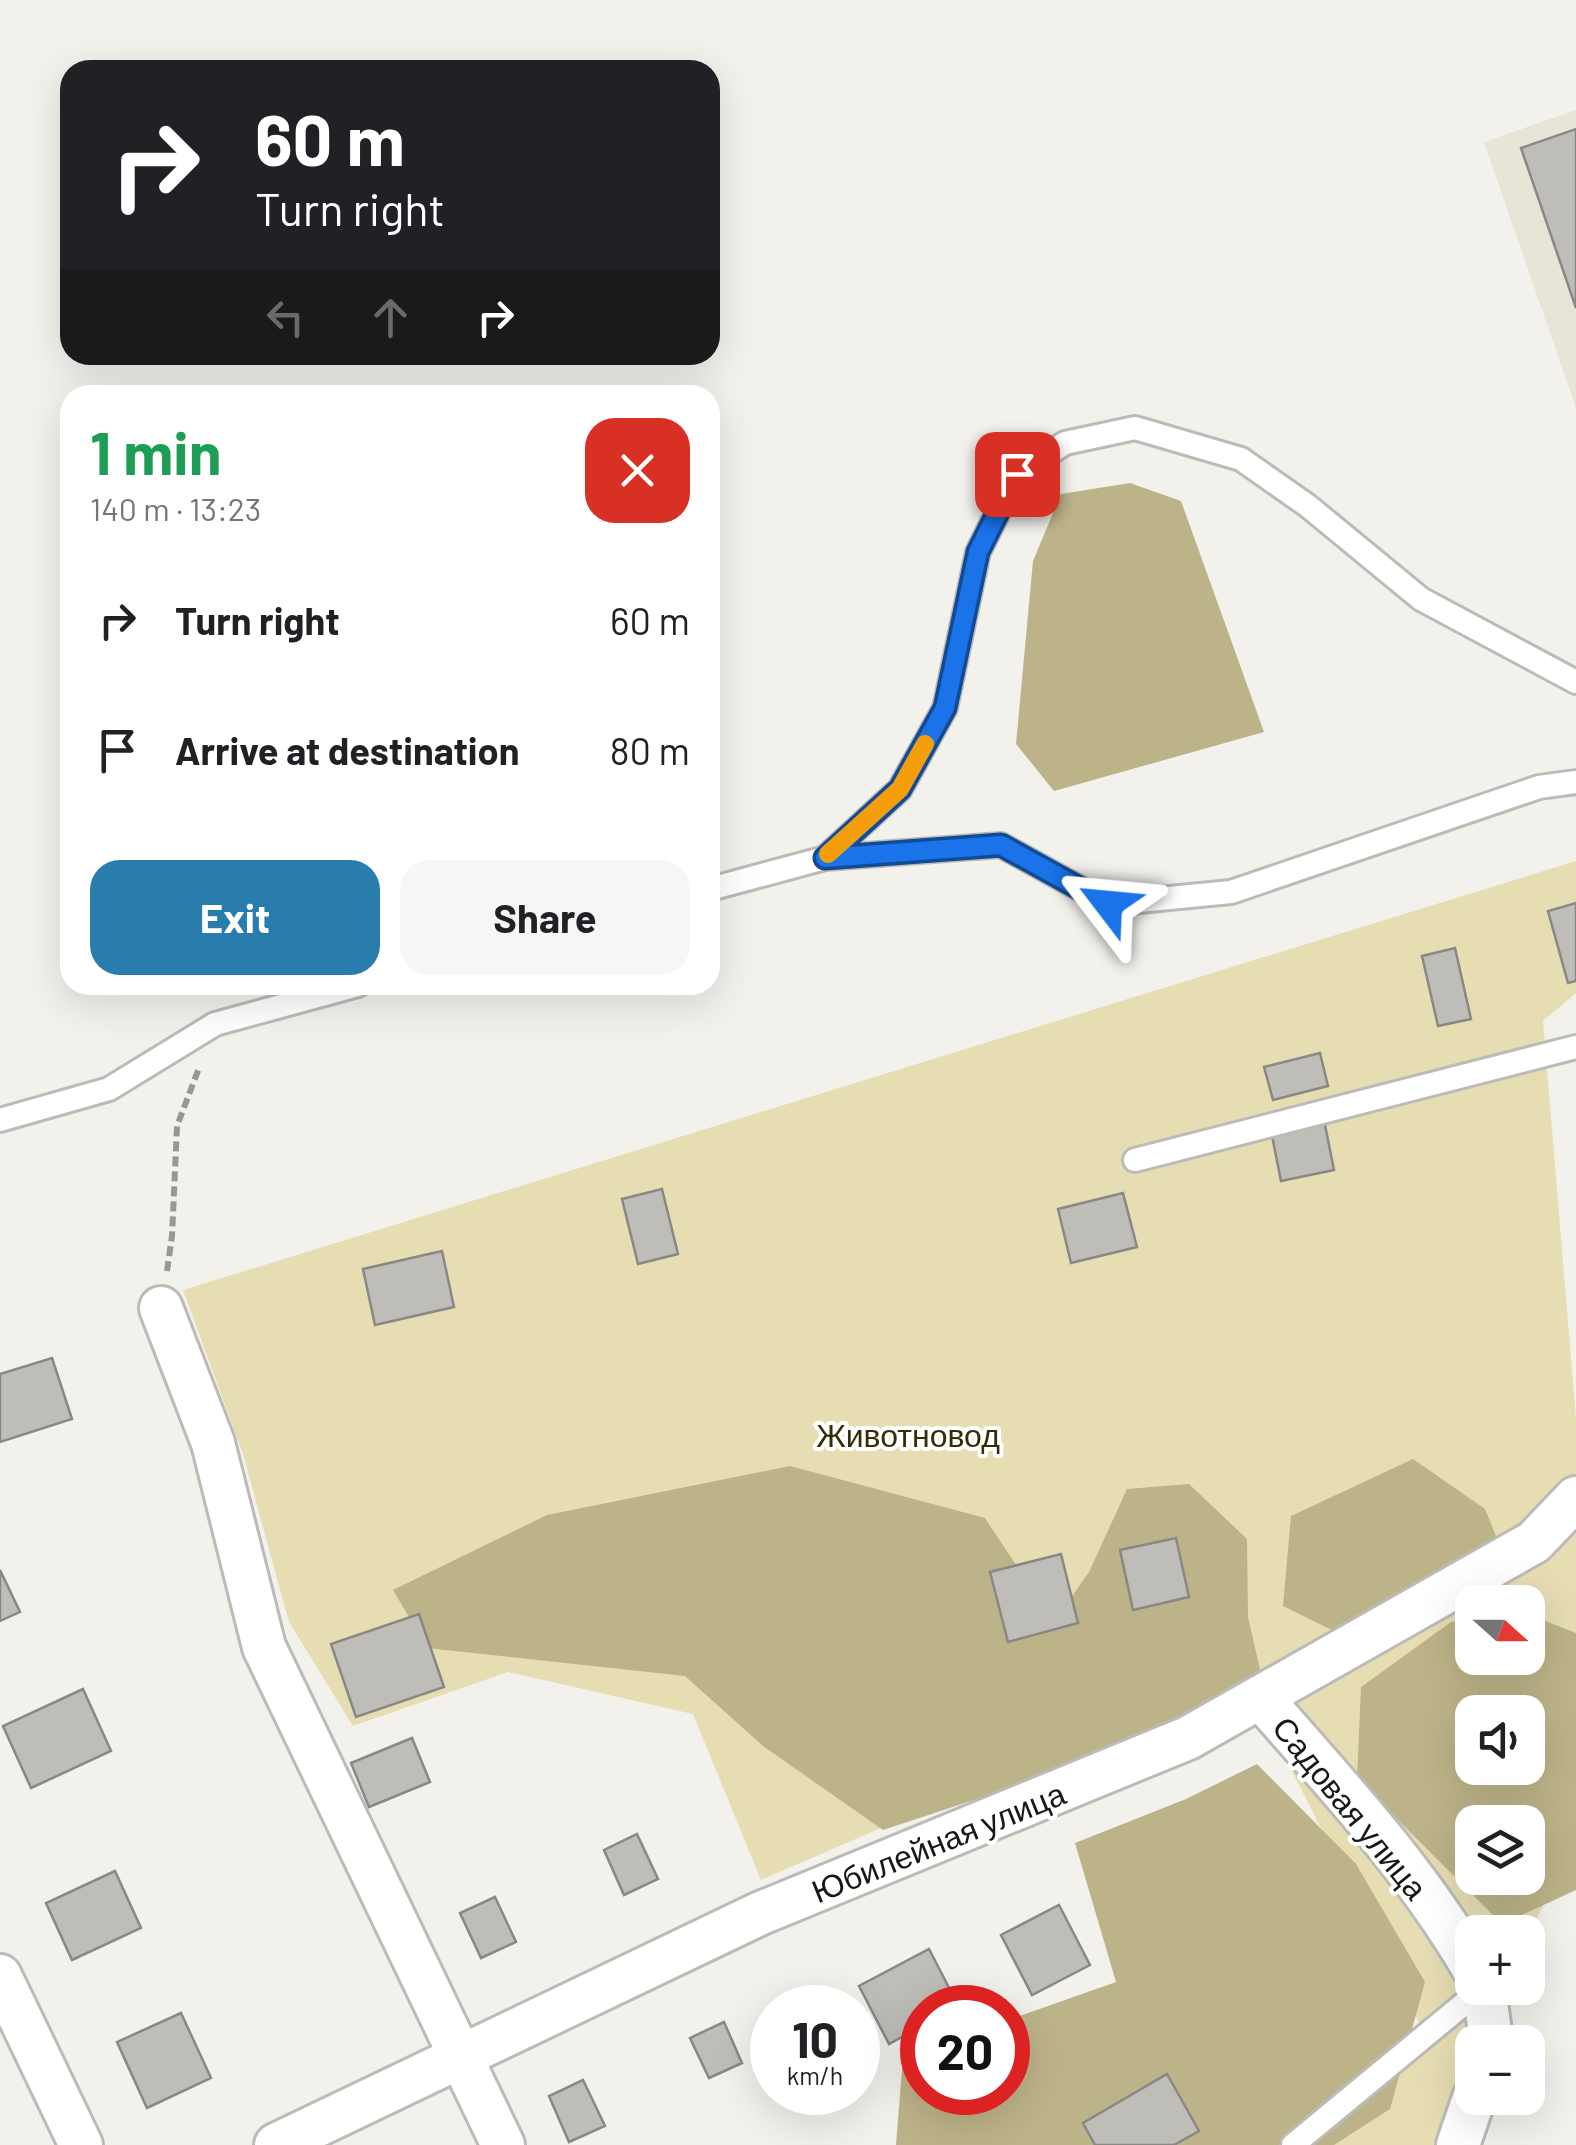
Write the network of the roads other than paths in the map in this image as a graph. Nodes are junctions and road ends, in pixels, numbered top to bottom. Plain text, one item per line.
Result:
1 (1576, 682) edge
2 (1576, 782) edge
3 (825, 858) junction
4 (720, 886) edge
5 (321, 995) edge
6 (1576, 1047) edge
7 (0, 1120) edge
8 (1136, 1160) dead end
9 (161, 1308) road end
10 (1576, 1498) edge
11 (1261, 1698) junction
12 (1455, 1938) edge
13 (0, 1976) edge
14 (1463, 2005) edge
15 (462, 2056) junction
16 (1468, 2115) edge
17 (81, 2145) edge
18 (276, 2145) edge
19 (502, 2145) edge
20 (1293, 2145) edge
21 (1458, 2145) edge

1 - 3 lane
2 - 3 lane
3 - 4 lane
5 - 7 lane
6 - 8 lane
9 - 15 street
10 - 11 street, Юбилейная улица
11 - 12 street, Садовая улица
11 - 15 street, Юбилейная улица
13 - 17 street
14 - 20 lane
15 - 18 street, Юбилейная улица
15 - 19 street
16 - 21 street

